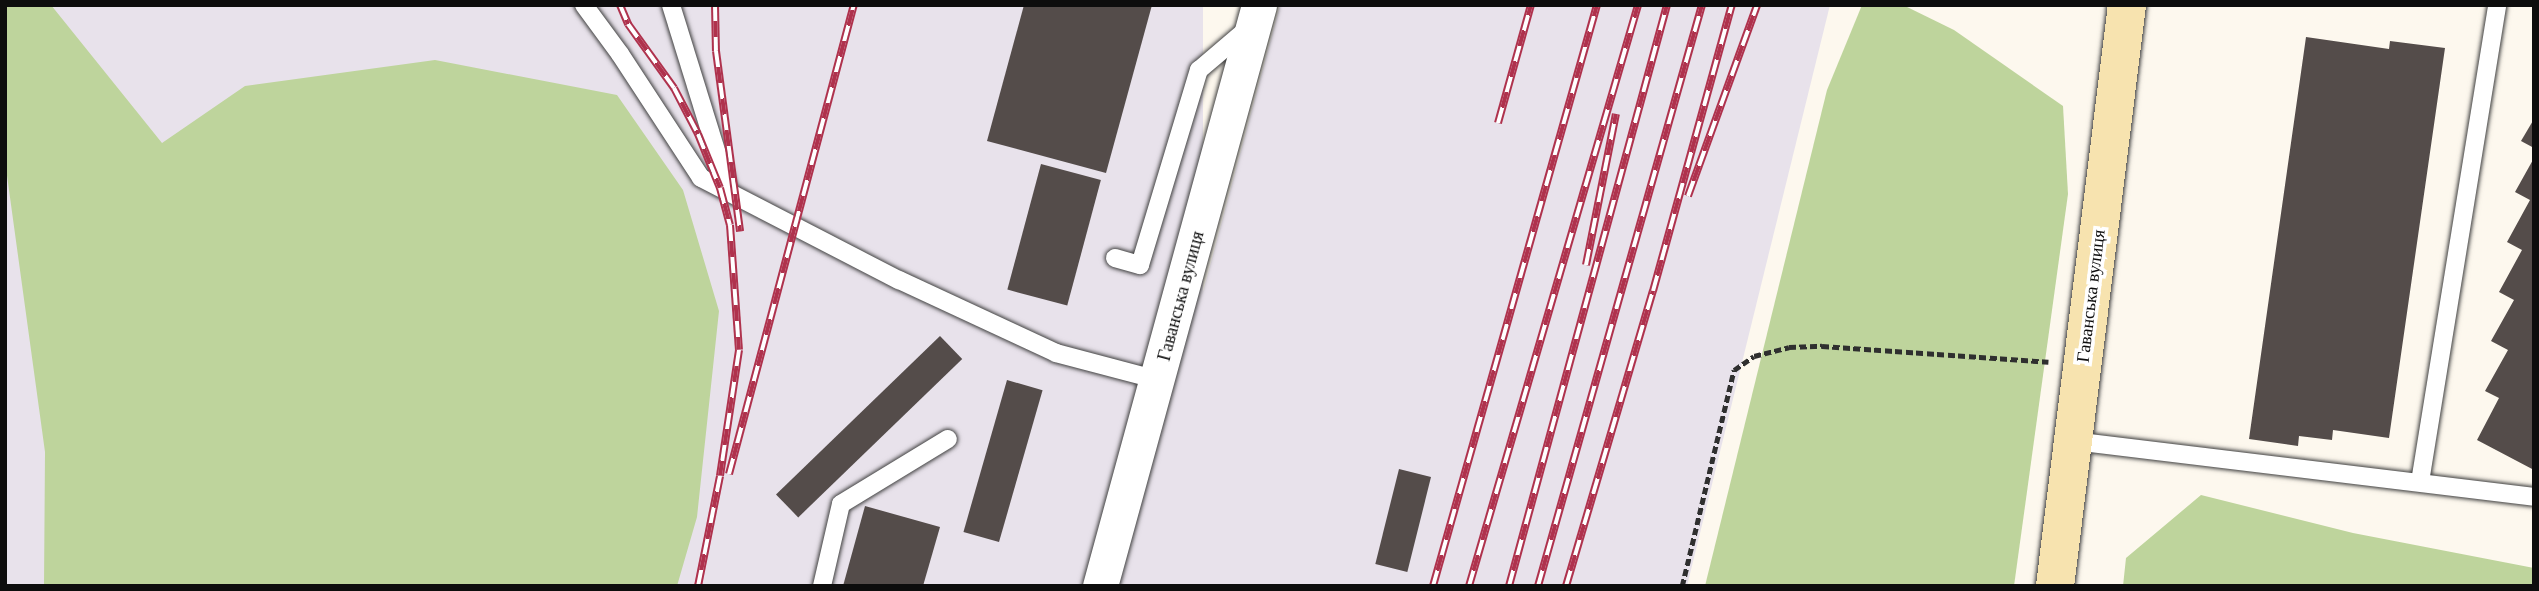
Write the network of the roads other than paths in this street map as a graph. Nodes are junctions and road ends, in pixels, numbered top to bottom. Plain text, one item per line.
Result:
1 (584, 5) edge
2 (671, 5) edge
3 (2127, 5) edge
4 (2497, 5) edge
5 (1257, 14) edge
6 (729, 192) junction
7 (1115, 258) dead end
8 (1158, 380) junction
9 (948, 439) dead end
10 (2073, 441) junction
11 (2420, 482) junction
12 (2534, 497) edge
13 (822, 586) edge
14 (1100, 586) edge
15 (2055, 586) edge

1 - 6 lane
2 - 6 lane
3 - 10 main road, Гаванська вулиця
4 - 11 lane
5 - 7 lane
5 - 8 street, Гаванська вулиця
6 - 8 lane
8 - 14 street, Гаванська вулиця
9 - 13 lane
10 - 11 lane
10 - 15 main road, Гаванська вулиця
11 - 12 lane

